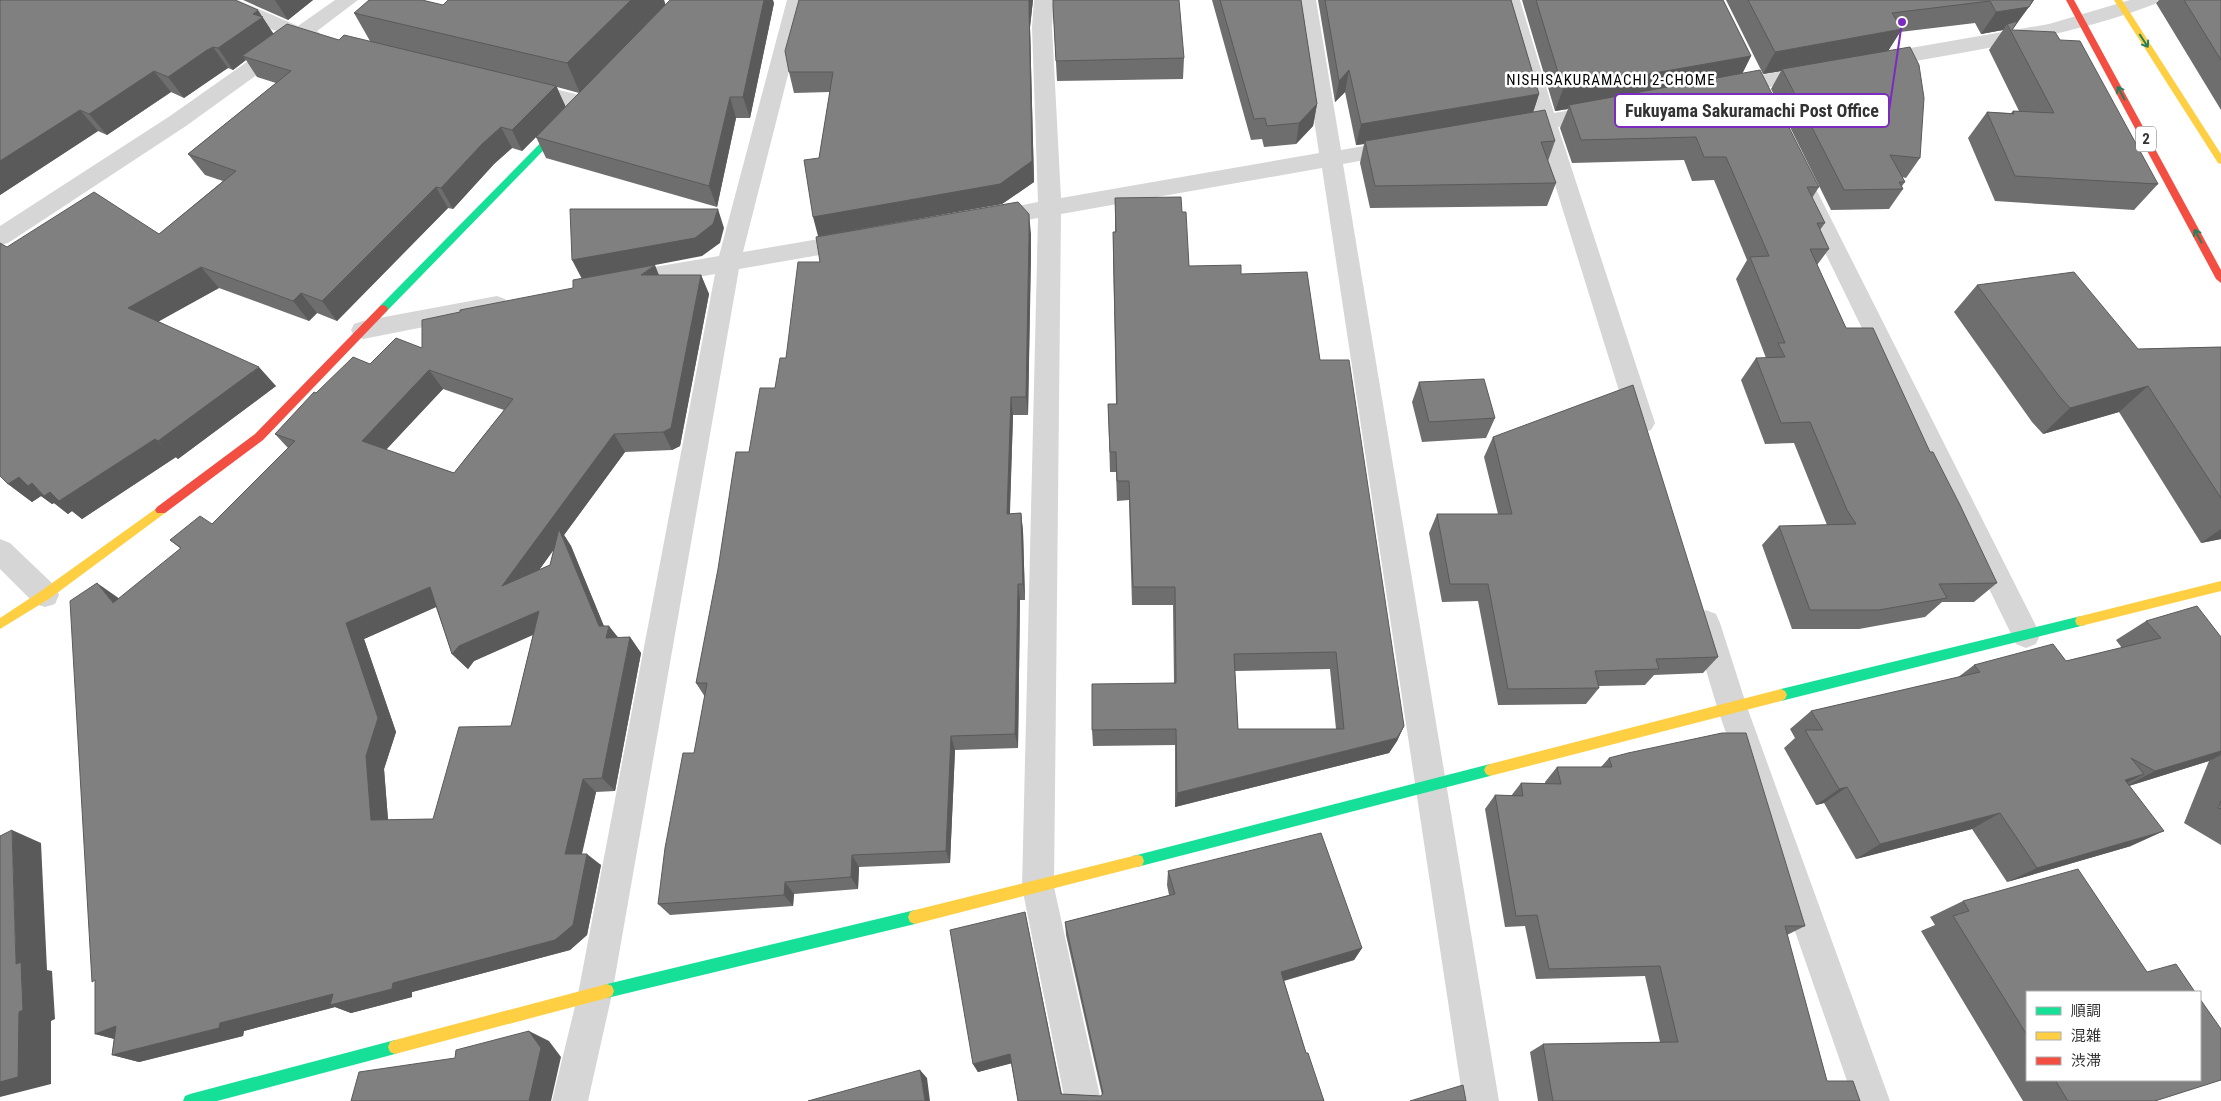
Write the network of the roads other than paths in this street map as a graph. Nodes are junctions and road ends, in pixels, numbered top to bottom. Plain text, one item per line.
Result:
1 (220, 0) edge
2 (348, 0) edge
3 (797, 0) edge
4 (1044, 0) edge
5 (1306, 0) edge
6 (1510, 0) edge
7 (2070, 0) edge
8 (2148, 0) edge
9 (2121, 5) edge
10 (2082, 21) junction
11 (300, 34) junction
12 (329, 41) edge
13 (1741, 58) edge
14 (1859, 64) edge
15 (1830, 69) edge
16 (509, 84) edge
17 (1706, 92) edge
18 (1758, 92) junction
19 (588, 99) joint
20 (1622, 108) edge
21 (1546, 122) junction
22 (1488, 132) edge
23 (1419, 143) edge
24 (1331, 158) junction
25 (2221, 161) edge
26 (1797, 172) edge
27 (1050, 209) junction
28 (972, 222) edge
29 (0, 237) edge
30 (875, 238) edge
31 (729, 262) junction
32 (2221, 279) edge
33 (604, 285) edge
34 (518, 301) edge
35 (363, 330) junction
36 (1648, 443) edge
37 (0, 551) edge
38 (2221, 586) edge
39 (45, 595) junction
40 (1699, 603) edge
41 (0, 624) edge
42 (2026, 635) junction
43 (1732, 707) junction
44 (1431, 784) junction
45 (1038, 887) junction
46 (595, 994) junction
47 (190, 1101) edge
48 (570, 1101) edge
49 (1083, 1101) edge
50 (1481, 1101) edge
51 (1872, 1101) edge

1 - 11 street
2 - 11 street
3 - 31 street
4 - 27 street
5 - 24 street
6 - 21 street
7 - 10 main road, 2
8 - 9 street
9 - 10 street
9 -> 25 main road
10 - 14 street
32 -> 10 main road, 2
11 - 12 street
11 - 29 street
13 - 18 street
15 - 18 street
16 - 19 street
17 - 18 street
19 - 35 main road
20 - 21 street
21 - 22 street
21 - 36 street
23 - 24 street
24 - 27 street
24 - 44 street
26 - 42 street
27 - 28 street
27 - 45 street
30 - 31 street
31 - 33 street
31 - 46 street
34 - 35 street
35 - 39 main road
37 - 39 street
38 - 42 main road
39 - 41 main road
40 - 43 street
42 - 43 main road
43 - 44 main road
43 - 51 street
44 - 45 main road
44 - 50 street
45 - 46 main road
45 - 49 street
46 - 47 main road
46 - 48 street

